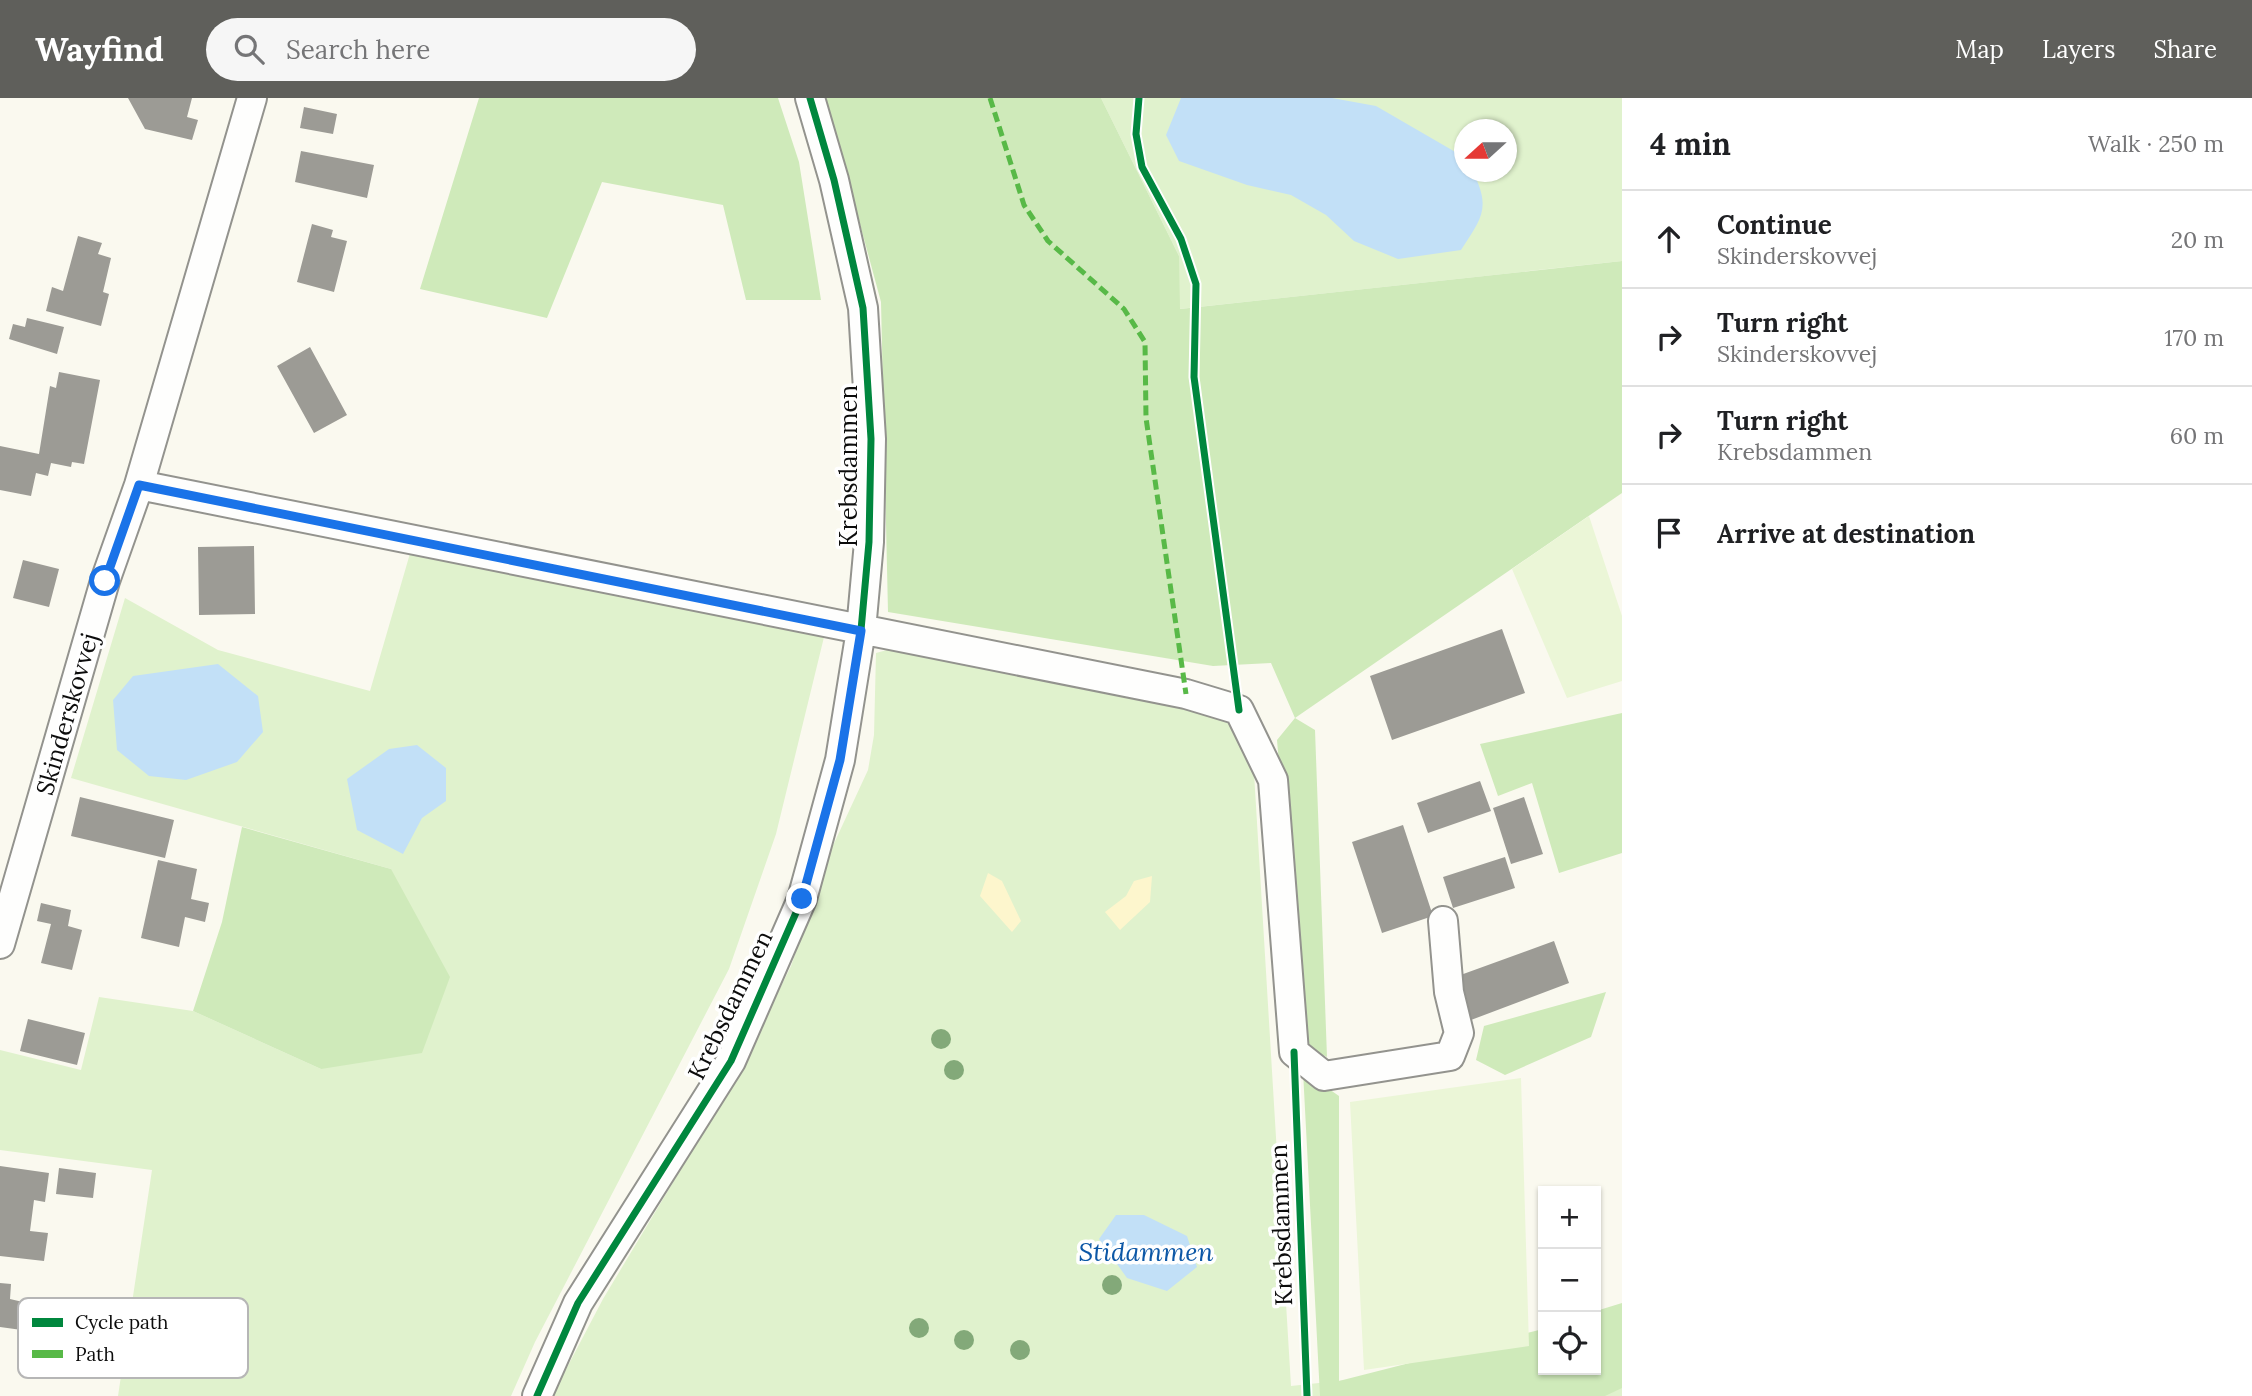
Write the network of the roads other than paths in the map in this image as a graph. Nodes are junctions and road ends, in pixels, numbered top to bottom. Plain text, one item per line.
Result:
1 (252, 98) edge
2 (810, 98) edge
3 (139, 485) junction
4 (861, 631) junction
5 (1443, 920) dead end
6 (0, 944) edge
7 (537, 1396) edge

1 - 3 street, Skinderskovvej
2 - 4 street, Krebsdammen
3 - 4 street
3 - 6 street, Skinderskovvej
4 - 5 street
4 - 7 street, Krebsdammen

